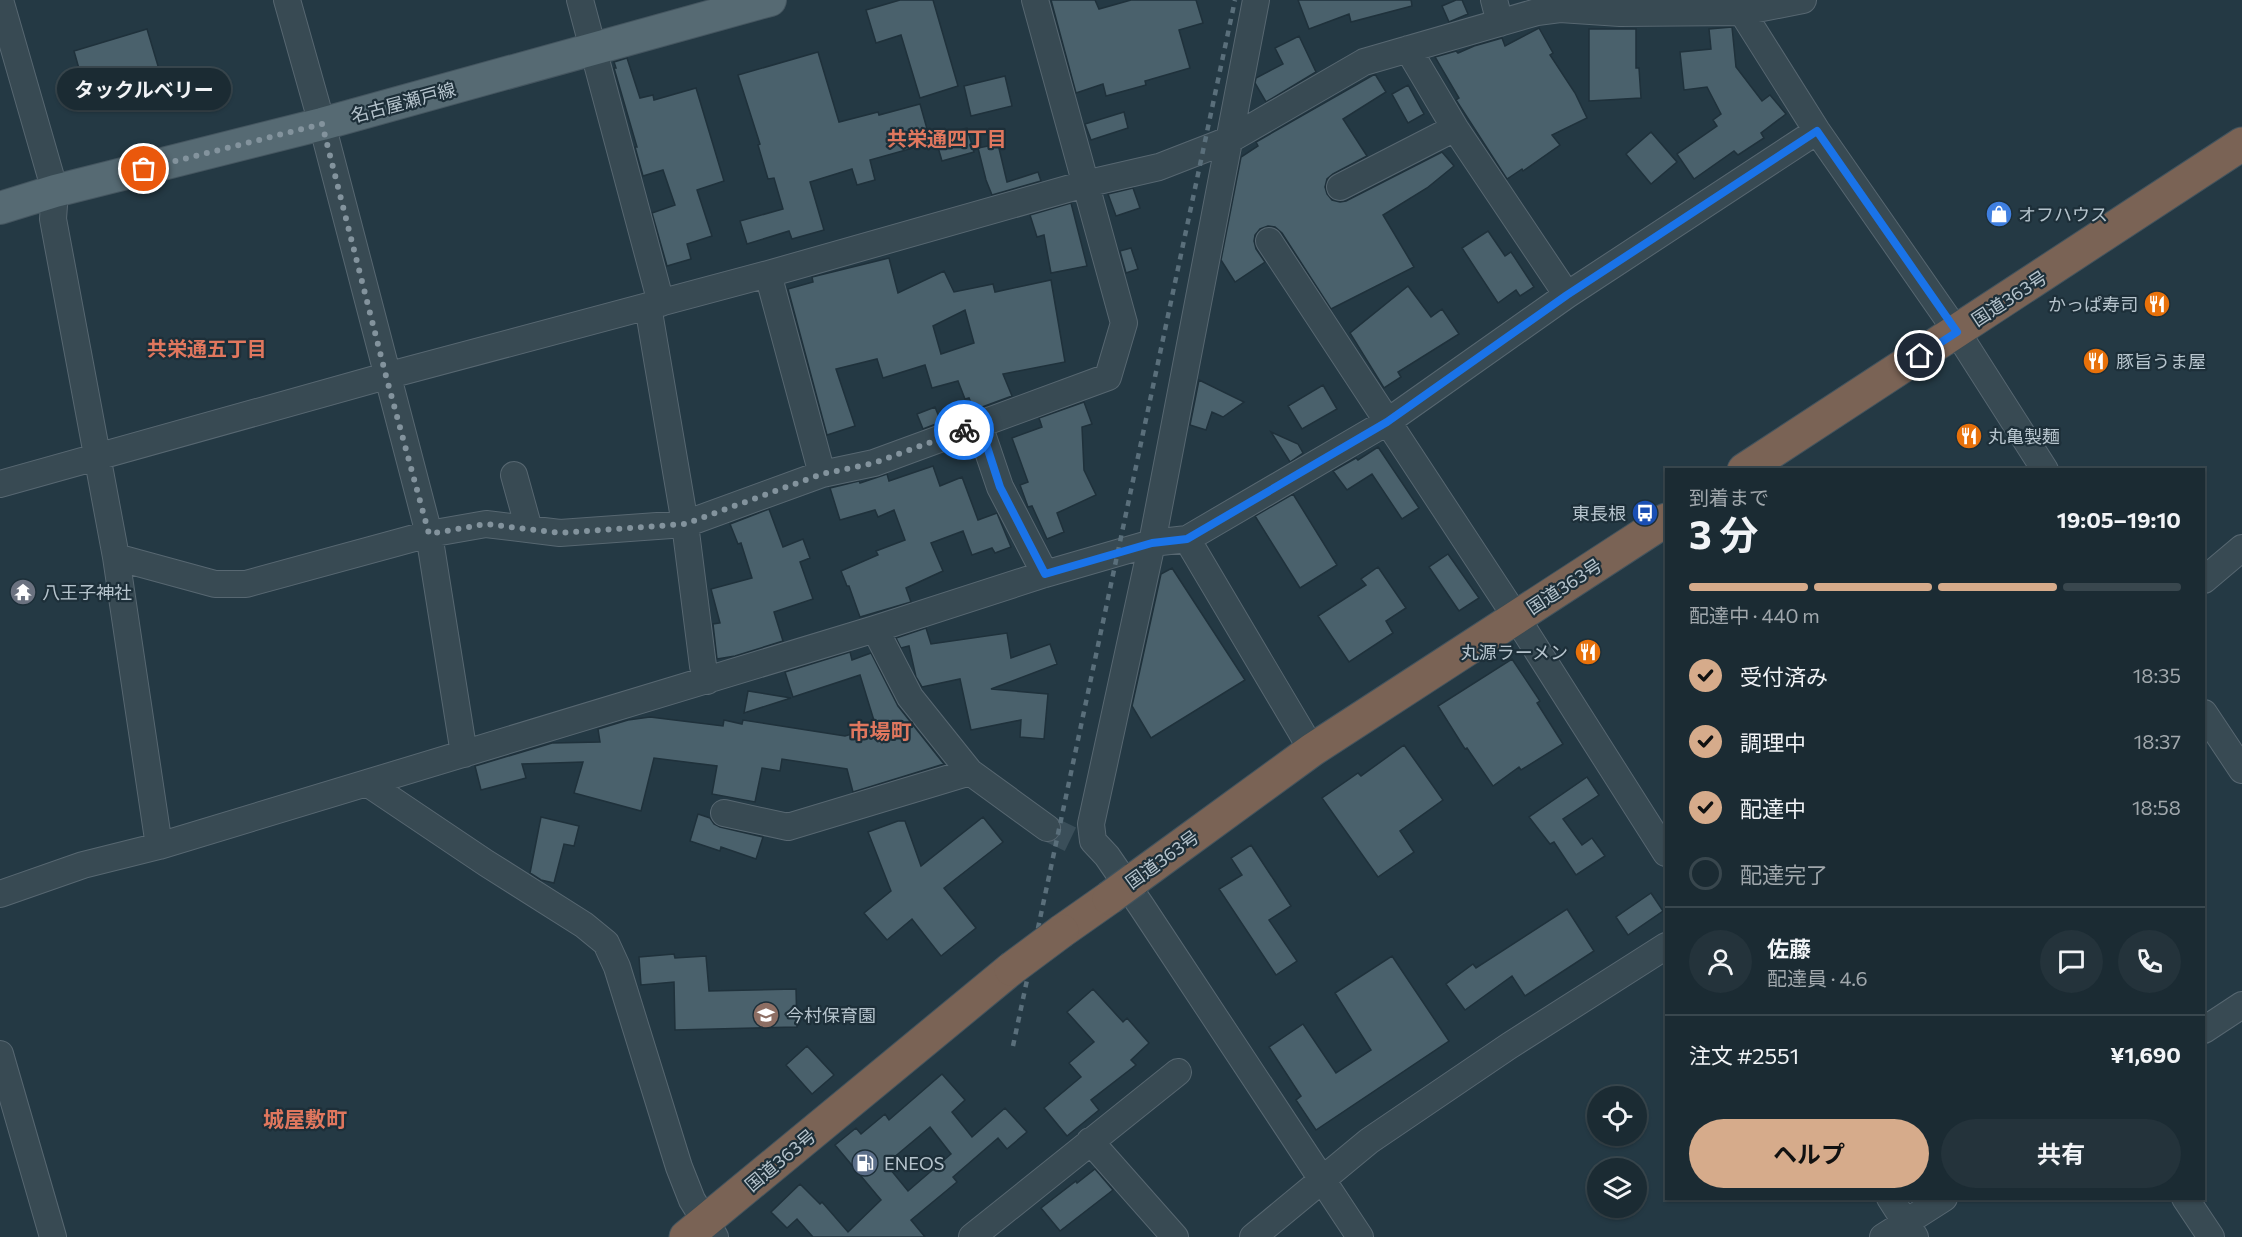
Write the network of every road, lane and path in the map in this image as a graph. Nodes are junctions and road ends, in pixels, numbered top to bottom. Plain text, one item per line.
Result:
1 (0, 0) edge
2 (287, 0) edge
3 (580, 0) edge
4 (770, 0) edge
5 (1035, 0) edge
6 (1256, 0) edge
7 (1803, 0) edge
8 (1497, 11) edge
9 (1742, 12) junction
10 (594, 49) junction
11 (1408, 49) junction
12 (322, 124) junction
13 (1455, 128) junction
14 (1817, 131) junction
15 (1231, 139) junction
16 (2242, 144) edge
17 (1085, 184) junction
18 (1340, 187) dead end
19 (55, 191) junction
20 (0, 208) edge
21 (1269, 241) dead end
22 (768, 274) junction
23 (1567, 295) junction
24 (655, 304) junction
25 (1957, 332) junction
26 (386, 376) junction
27 (1387, 422) junction
28 (980, 425) junction
29 (97, 457) junction
30 (1747, 468) edge
31 (2044, 468) edge
32 (822, 474) junction
33 (514, 475) dead end
34 (0, 484) edge
35 (1665, 521) edge
36 (685, 524) junction
37 (529, 530) junction
38 (429, 534) junction
39 (1187, 539) junction
40 (1152, 543) junction
41 (2242, 548) edge
42 (116, 557) junction
43 (1045, 574) junction
44 (2205, 579) edge
45 (1516, 617) junction
46 (875, 629) junction
47 (707, 681) junction
48 (2205, 714) edge
49 (1312, 750) junction
50 (464, 754) junction
51 (2242, 770) edge
52 (969, 772) junction
53 (367, 783) junction
54 (724, 813) dead end
55 (1047, 828) tunnel mouth
56 (159, 846) junction
57 (1665, 851) edge
58 (0, 894) edge
59 (1665, 947) edge
60 (2242, 1005) edge
61 (2205, 1029) edge
62 (0, 1054) edge
63 (1178, 1072) dead end
64 (1090, 1141) junction
65 (1323, 1180) junction
66 (1891, 1200) edge
67 (1942, 1200) edge
68 (2187, 1200) edge
69 (1911, 1230) edge
70 (702, 1232) edge
71 (53, 1237) edge
72 (972, 1237) edge
73 (1175, 1237) edge
74 (1253, 1237) edge
75 (1360, 1237) edge
76 (1883, 1237) edge
77 (2211, 1237) edge

1 - 19 street
2 - 12 street
3 - 10 street
4 - 10 main road, 名古屋瀬戸線
5 - 17 street
6 - 15 street
7 - 9 street
8 - 9 street
8 - 11 street
9 - 14 street
10 - 12 main road, 名古屋瀬戸線
10 - 24 street
11 - 13 street
11 - 15 street
12 - 19 main road, 名古屋瀬戸線
12 - 26 street
13 - 18 street
13 - 23 street
14 - 23 street
14 - 25 street
15 - 17 street
15 - 40 street
16 - 25 highway, 国道363号
17 - 22 street
17 - 28 street
19 - 20 main road, 名古屋瀬戸線
19 - 29 street
21 - 27 street
22 - 24 street
22 - 32 street
23 - 27 street
24 - 26 street
24 - 36 street
25 - 30 highway, 国道363号
25 - 31 street
26 - 29 street
26 - 38 street
27 - 39 street
27 - 45 street
28 - 32 street
28 - 43 street
29 - 34 street
29 - 42 street
32 - 36 street
33 - 37 street
35 - 45 highway, 国道363号
36 - 37 street
36 - 47 street
37 - 38 street
38 - 42 street
38 - 50 street
39 - 40 street
39 - 49 street
40 - 43 street
40 - 65 street
41 - 44 street
42 - 56 street
43 - 46 street
45 - 49 highway, 国道363号
45 - 57 street
46 - 47 street
46 - 52 street
47 - 50 street
48 - 51 street
49 - 70 highway, 国道363号, bridge
50 - 53 street
52 - 54 street
52 - 55 street
53 - 56 street
53 - 70 street
56 - 58 street
59 - 65 street
60 - 61 street
62 - 71 street
63 - 64 street
64 - 72 street
64 - 73 street
65 - 74 street
65 - 75 street
66 - 69 street
67 - 69 street
68 - 77 street
69 - 76 street

